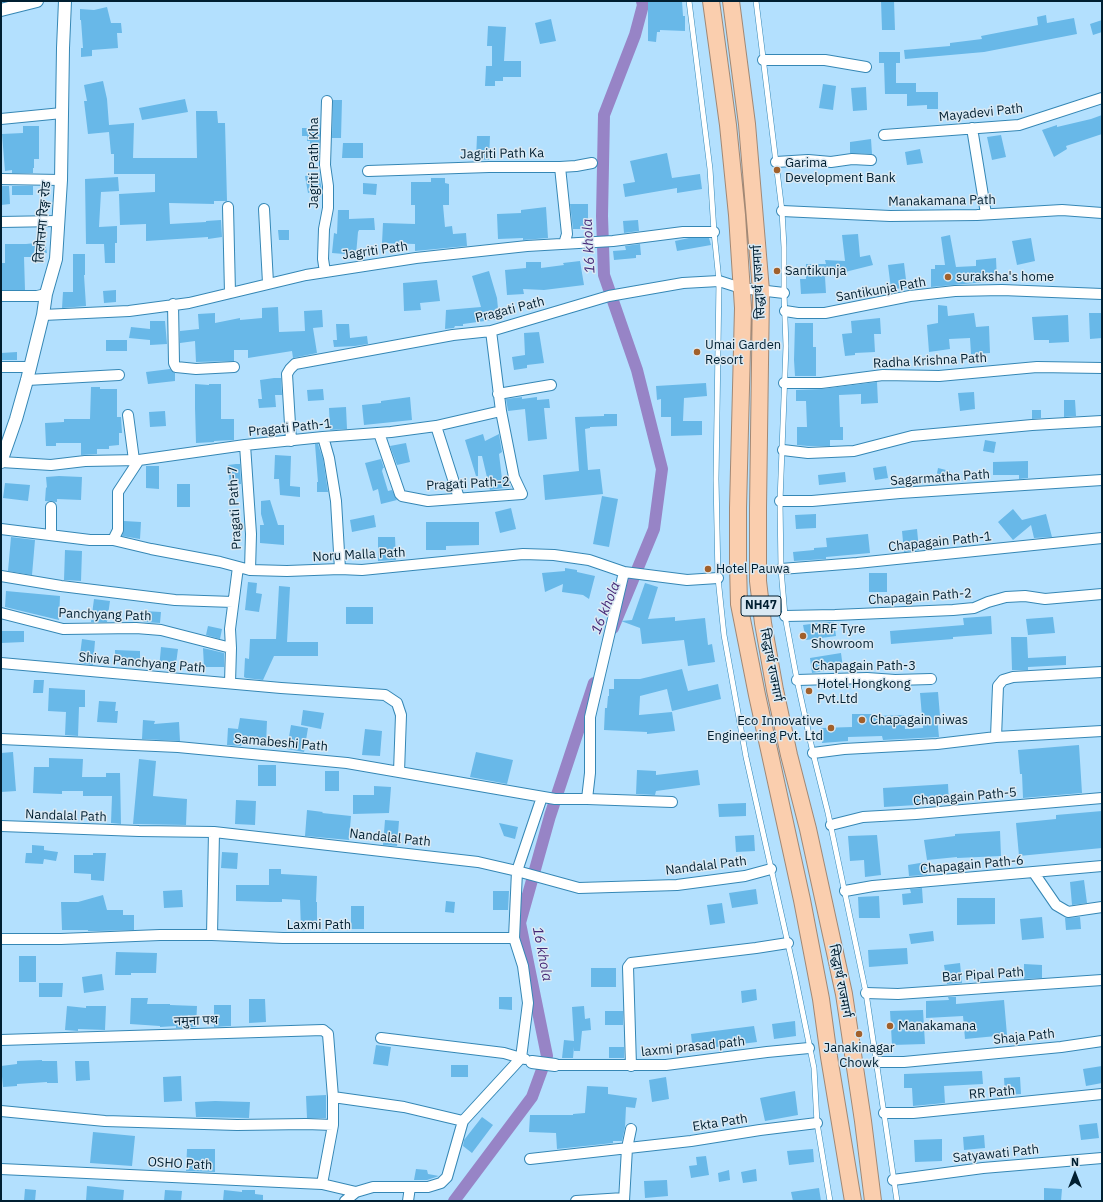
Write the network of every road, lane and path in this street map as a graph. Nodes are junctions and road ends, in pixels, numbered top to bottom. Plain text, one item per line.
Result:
1 (37, 1) edge
2 (65, 1) edge
3 (689, 1) edge
4 (712, 1) edge
5 (731, 1) edge
6 (756, 1) edge
7 (1, 10) edge
8 (763, 60) junction
9 (866, 67) dead end
10 (1102, 98) edge
11 (327, 101) dead end
12 (62, 113) junction
13 (1, 118) edge
14 (972, 128) junction
15 (884, 135) dead end
16 (871, 160) dead end
17 (776, 162) junction
18 (592, 163) dead end
19 (560, 167) junction
20 (368, 171) dead end
21 (1, 179) edge
22 (61, 180) junction
23 (228, 207) dead end
24 (264, 209) dead end
25 (782, 211) junction
26 (986, 214) junction
27 (1102, 214) edge
28 (58, 221) junction
29 (1, 222) edge
30 (714, 232) junction
31 (564, 244) junction
32 (325, 272) junction
33 (719, 281) junction
34 (268, 284) junction
35 (741, 288) junction
36 (761, 291) junction
37 (230, 293) junction
38 (784, 293) junction
39 (46, 294) junction
40 (1102, 294) edge
41 (1, 296) edge
42 (173, 304) junction
43 (785, 311) junction
44 (43, 316) junction
45 (491, 331) junction
46 (1, 367) edge
47 (29, 367) junction
48 (234, 367) dead end
49 (1102, 368) edge
50 (119, 375) dead end
51 (27, 380) junction
52 (784, 383) junction
53 (551, 385) dead end
54 (498, 394) junction
55 (500, 411) junction
56 (128, 415) dead end
57 (1102, 421) edge
58 (436, 426) junction
59 (379, 433) junction
60 (323, 437) junction
61 (291, 440) junction
62 (245, 445) junction
63 (783, 450) junction
64 (137, 460) junction
65 (1, 462) edge
66 (1102, 480) edge
67 (459, 498) junction
68 (780, 501) junction
69 (51, 507) dead end
70 (1, 529) edge
71 (51, 535) junction
72 (1102, 538) edge
73 (113, 540) junction
74 (238, 567) junction
75 (340, 569) junction
76 (780, 569) junction
77 (250, 570) junction
78 (624, 572) junction
79 (1, 576) edge
80 (718, 578) junction
81 (1102, 594) edge
82 (233, 602) junction
83 (1, 613) edge
84 (785, 616) junction
85 (231, 648) junction
86 (1, 663) edge
87 (1102, 672) edge
88 (931, 679) dead end
89 (797, 680) junction
90 (230, 683) junction
91 (1102, 731) edge
92 (996, 737) junction
93 (1, 739) edge
94 (813, 753) junction
95 (399, 772) junction
96 (542, 797) junction
97 (1102, 798) edge
98 (587, 799) junction
99 (672, 802) dead end
100 (831, 825) junction
101 (1, 826) edge
102 (214, 832) junction
103 (1102, 866) edge
104 (771, 869) junction
105 (517, 871) junction
106 (1034, 873) junction
107 (845, 891) junction
108 (1102, 907) edge
109 (212, 935) junction
110 (514, 938) junction
111 (1, 939) edge
112 (788, 943) junction
113 (1102, 980) edge
114 (866, 993) junction
115 (381, 1038) dead end
116 (1, 1040) edge
117 (1102, 1041) edge
118 (809, 1048) junction
119 (521, 1058) junction
120 (532, 1062) joint
121 (877, 1062) junction
122 (555, 1065) joint
123 (631, 1066) junction
124 (1102, 1094) edge
125 (333, 1097) junction
126 (1, 1111) edge
127 (884, 1114) junction
128 (463, 1121) junction
129 (817, 1123) junction
130 (333, 1125) junction
131 (631, 1129) dead end
132 (627, 1148) junction
133 (1102, 1158) edge
134 (530, 1159) dead end
135 (1, 1169) edge
136 (893, 1180) junction
137 (322, 1184) junction
138 (410, 1187) junction
139 (356, 1192) junction
140 (624, 1200) edge
141 (345, 1201) edge
142 (408, 1201) edge
143 (576, 1201) edge
144 (830, 1201) edge
145 (853, 1201) edge
146 (873, 1201) edge
147 (897, 1201) edge

1 - 7 street
2 - 12 street, तिलोत्तमा रिङ्ग रोड
3 - 30 lane
4 - 35 highway, सिद्धार्थ राजमार्ग / NH47
5 - 36 highway, सिद्धार्थ राजमार्ग / NH47
6 - 8 lane
8 - 9 street
8 - 17 lane
10 - 14 street, Mayadevi Path
11 - 32 street, Jagriti Path Kha
12 - 13 street
12 - 22 street, तिलोत्तमा रिङ्ग रोड
14 - 15 street, Mayadevi Path
14 - 26 street
16 - 17 street
17 - 25 lane
18 - 19 street
19 - 20 street, Jagriti Path Ka
19 - 31 street, Jagriti Path Ka
21 - 22 street
22 - 28 street, तिलोत्तमा रिङ्ग रोड
23 - 37 street
24 - 34 street
25 - 26 street, Manakamana Path
25 - 38 lane
26 - 27 street, Manakamana Path
28 - 29 street
28 - 39 street, तिलोत्तमा रिङ्ग रोड
30 - 31 street, Jagriti Path
30 - 33 lane
31 - 32 street, Jagriti Path
32 - 34 street, Jagriti Path
33 - 35 street, Pragati Path
33 - 45 street, Pragati Path
33 - 80 lane
34 - 37 street, Jagriti Path
35 - 36 street, Pragati Path
35 - 145 highway, सिद्धार्थ राजमार्ग / NH47
36 - 38 street, Pragati Path
36 - 146 highway, सिद्धार्थ राजमार्ग / NH47
37 - 42 street, Jagriti Path
38 - 43 lane
39 - 41 street
39 - 44 street, तिलोत्तमा रिङ्ग रोड
40 - 43 street, Santikunja Path
42 - 44 street, Jagriti Path
42 - 48 street
43 - 52 lane
44 - 47 street, तिलोत्तमा रिङ्ग रोड
45 - 54 street
45 - 61 street, Pragati Path
46 - 47 street
47 - 51 street, तिलोत्तमा रिङ्ग रोड
49 - 52 street, Radha Krishna Path
50 - 51 street
51 - 65 street, तिलोत्तमा रिङ्ग रोड
52 - 63 lane
53 - 54 street
54 - 55 street
55 - 58 street, Pragati Path-1
55 - 67 street, Pragati Path-2
56 - 64 street
57 - 63 street
58 - 59 street, Pragati Path-1
58 - 67 street
59 - 60 street, Pragati Path-1
59 - 67 street, Pragati Path-2
60 - 61 street, Pragati Path-1
60 - 75 street
61 - 62 street, Pragati Path-1
62 - 64 street, Pragati Path-1
62 - 77 street, Pragati Path-7
63 - 68 lane
64 - 65 street, Pragati Path-1
64 - 73 street
66 - 68 street, Sagarmatha Path
68 - 76 lane
69 - 71 street
70 - 71 street, Noru Malla Path
71 - 73 street, Noru Malla Path
72 - 76 street, Chapagain Path-1
73 - 74 street, Noru Malla Path
74 - 77 street, Noru Malla Path
74 - 82 street
75 - 77 street, Noru Malla Path
75 - 78 street, Noru Malla Path
76 - 84 lane
78 - 80 street, Noru Malla Path
78 - 98 street
79 - 82 street
80 - 104 lane
81 - 84 street, Chapagain Path-2
82 - 85 street
83 - 85 street, Panchyang Path
84 - 89 lane
85 - 90 street
86 - 90 street, Shiva Panchyang Path
87 - 92 street
88 - 89 street, Chapagain Path-3
89 - 94 lane
90 - 95 street, Shiva Panchyang Path
91 - 92 street
92 - 94 street
93 - 95 street, Samabeshi Path
94 - 100 lane
95 - 96 street, Samabeshi Path
96 - 98 street, Samabeshi Path
96 - 105 street
97 - 100 street, Chapagain Path-5
98 - 99 street, Samabeshi Path
100 - 107 lane
101 - 102 street, Nandalal Path
102 - 105 street, Nandalal Path
102 - 109 street
103 - 106 street, Chapagain Path-6
104 - 105 street, Nandalal Path
104 - 112 lane
105 - 110 street
106 - 107 street, Chapagain Path-6
106 - 108 street
107 - 114 lane
109 - 110 street, Laxmi Path
109 - 111 street, Laxmi Path
110 - 119 street
112 - 118 lane
112 - 123 street
113 - 114 street, Bar Pipal Path
114 - 121 lane
115 - 119 street
116 - 125 street, नमुना पथ
117 - 121 street, Shaja Path
118 - 123 street, laxmi prasad path
118 - 129 lane
119 - 120 street
119 - 128 street
120 - 122 street
121 - 127 lane
122 - 123 street, laxmi prasad path
124 - 127 street, RR Path
125 - 128 street
125 - 130 street, नमुना पथ
126 - 130 street
127 - 136 lane
128 - 138 street
129 - 132 street, Ekta Path
129 - 144 lane
130 - 137 street, नमुना पथ
131 - 132 street
132 - 134 street, Ekta Path
132 - 140 street
133 - 136 street, Satyawati Path
135 - 137 street, OSHO Path
136 - 147 lane
137 - 139 street, OSHO Path
138 - 139 street
138 - 142 street
139 - 141 street
140 - 143 street

